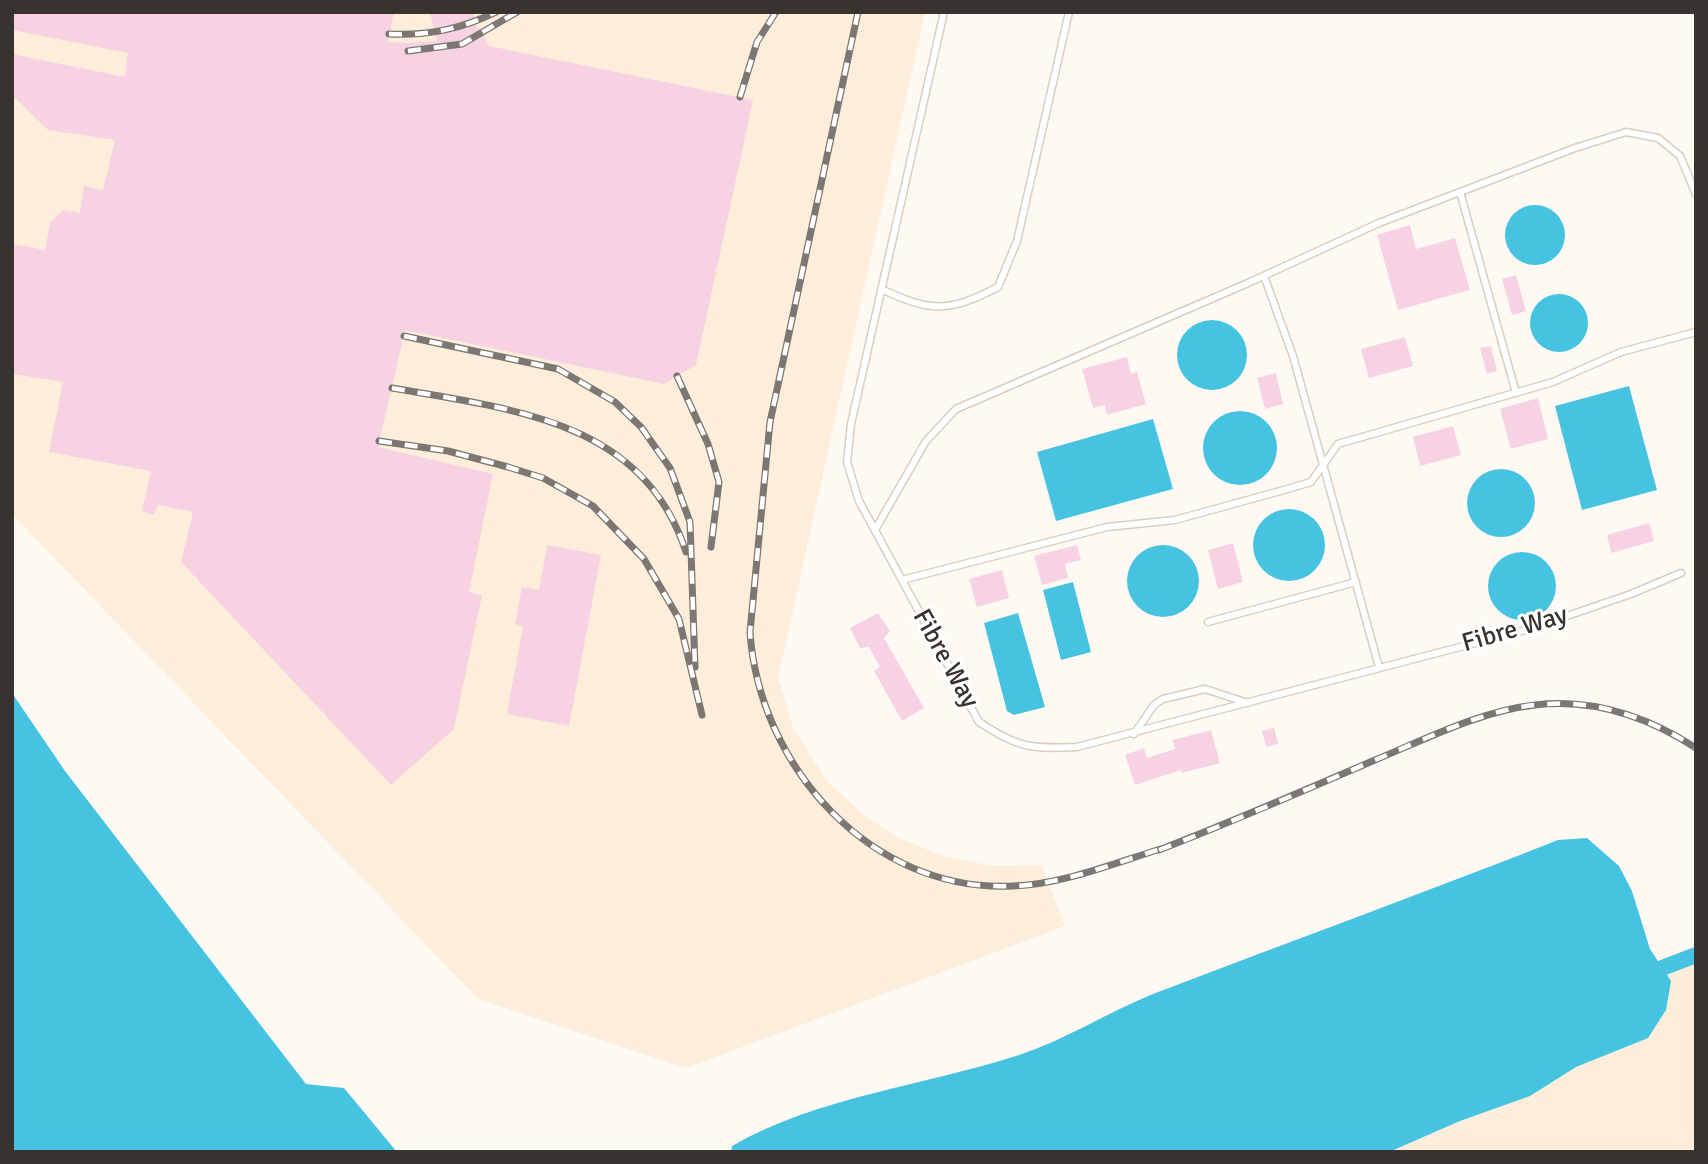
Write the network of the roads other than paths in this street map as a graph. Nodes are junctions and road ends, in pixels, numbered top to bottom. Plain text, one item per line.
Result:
1 (943, 12) edge
2 (1069, 12) edge
3 (1460, 192) junction
4 (1696, 194) edge
5 (1264, 276) junction
6 (881, 289) junction
7 (1696, 332) edge
8 (1516, 393) junction
9 (1324, 463) junction
10 (875, 530) junction
11 (1681, 573) dead end
12 (902, 580) junction
13 (1356, 582) junction
14 (1208, 622) dead end
15 (1379, 667) junction
16 (1248, 703) junction
17 (1134, 734) junction

1 - 6 lane, Fibre Way
2 - 6 lane
3 - 4 lane
3 - 5 lane
3 - 8 lane
5 - 9 lane
5 - 10 lane
6 - 10 lane, Fibre Way
7 - 8 lane
8 - 9 lane
9 - 12 lane
9 - 13 lane
10 - 12 lane, Fibre Way
11 - 15 lane, Fibre Way
12 - 17 lane, Fibre Way
13 - 14 lane
13 - 15 lane
15 - 16 lane, Fibre Way
16 - 17 lane, Fibre Way
16 - 17 lane

